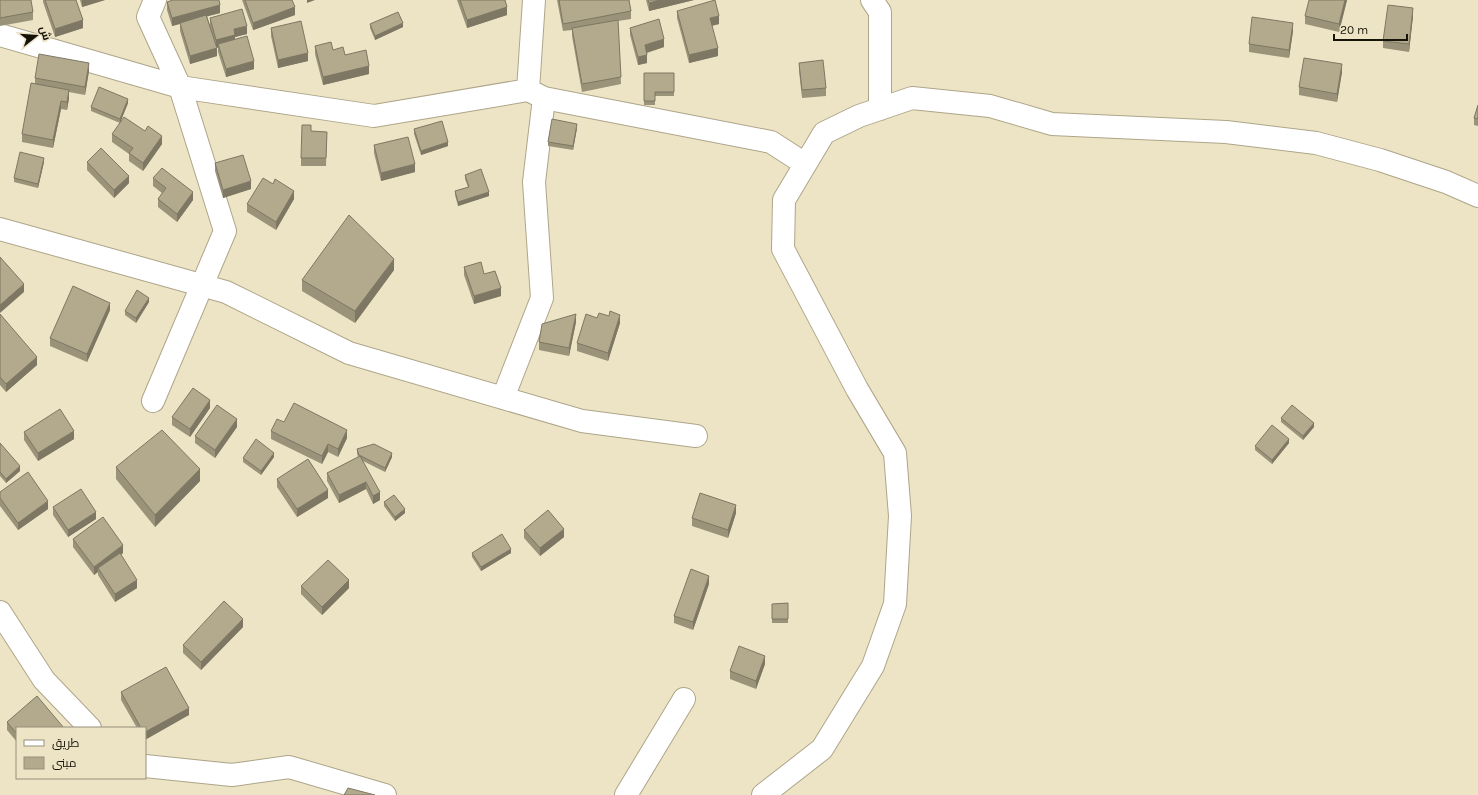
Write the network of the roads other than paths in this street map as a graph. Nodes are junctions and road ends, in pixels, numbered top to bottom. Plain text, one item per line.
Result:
1 (155, 0) edge
2 (534, 0) edge
3 (872, 0) edge
4 (0, 35) edge
5 (180, 87) junction
6 (536, 94) junction
7 (880, 109) junction
8 (805, 164) junction
9 (1478, 196) edge
10 (0, 229) edge
11 (202, 286) junction
12 (503, 398) junction
13 (153, 401) dead end
14 (696, 436) dead end
15 (0, 612) edge
16 (684, 699) dead end
17 (89, 727) edge
18 (146, 766) edge
19 (385, 795) edge
20 (626, 795) edge
21 (763, 795) edge

1 - 5 street
2 - 6 street
3 - 7 street
4 - 5 street
5 - 6 street
5 - 11 street
6 - 8 street
6 - 12 street
7 - 8 street
7 - 9 street
8 - 21 street
10 - 11 street
11 - 12 street
11 - 13 street
12 - 14 street
15 - 17 street
16 - 20 street
18 - 19 street

